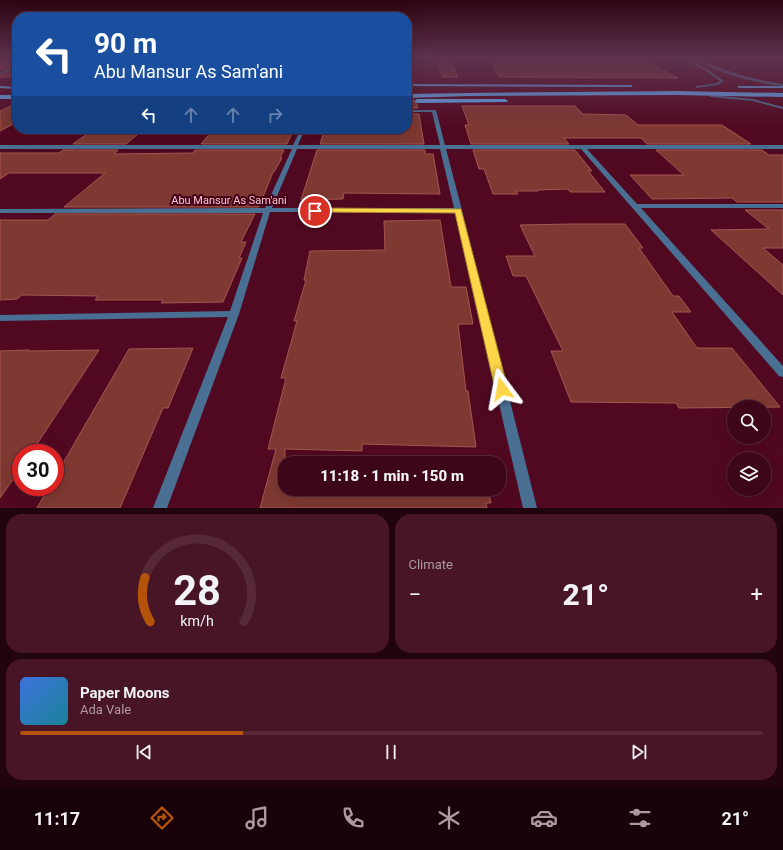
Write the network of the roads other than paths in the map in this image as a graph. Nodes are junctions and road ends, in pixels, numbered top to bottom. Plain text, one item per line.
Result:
1 (722, 81) edge
2 (752, 81) edge
3 (412, 84) edge
4 (635, 86) dead end
5 (783, 86) edge
6 (0, 87) edge
7 (689, 87) dead end
8 (697, 87) junction
9 (724, 87) dead end
10 (730, 87) dead end
11 (737, 87) junction
12 (12, 88) edge
13 (412, 89) edge
14 (783, 95) edge
15 (412, 96) edge
16 (711, 96) junction
17 (0, 97) edge
18 (12, 97) edge
19 (511, 100) dead end
20 (518, 100) dead end
21 (412, 101) edge
22 (783, 108) edge
23 (412, 111) edge
24 (301, 134) edge
25 (582, 146) junction
26 (0, 147) edge
27 (443, 147) junction
28 (783, 147) edge
29 (295, 148) junction
30 (635, 206) junction
31 (783, 206) edge
32 (459, 210) junction
33 (267, 211) junction
34 (0, 212) edge
35 (234, 314) junction
36 (0, 318) edge
37 (783, 373) edge
38 (160, 508) edge
39 (530, 508) edge

1 - 8 street
2 - 5 street
3 - 4 main road
5 - 11 main road
6 - 12 main road
7 - 8 main road
8 - 9 main road
10 - 11 main road
11 - 13 main road
14 - 15 main road
14 - 16 main road
16 - 20 main road
16 - 22 street
17 - 18 main road
19 - 21 main road
23 - 27 street
24 - 29 street
25 - 27 street
25 - 28 street
25 - 30 street
26 - 29 street
27 - 29 street
27 - 32 street
29 - 33 street
30 - 31 street
30 - 37 street
32 - 33 street, Abu Mansur As Sam'ani
32 - 39 street
33 - 34 street, Abu Mansur As Sam'ani
33 - 35 street
35 - 36 street
35 - 38 street

